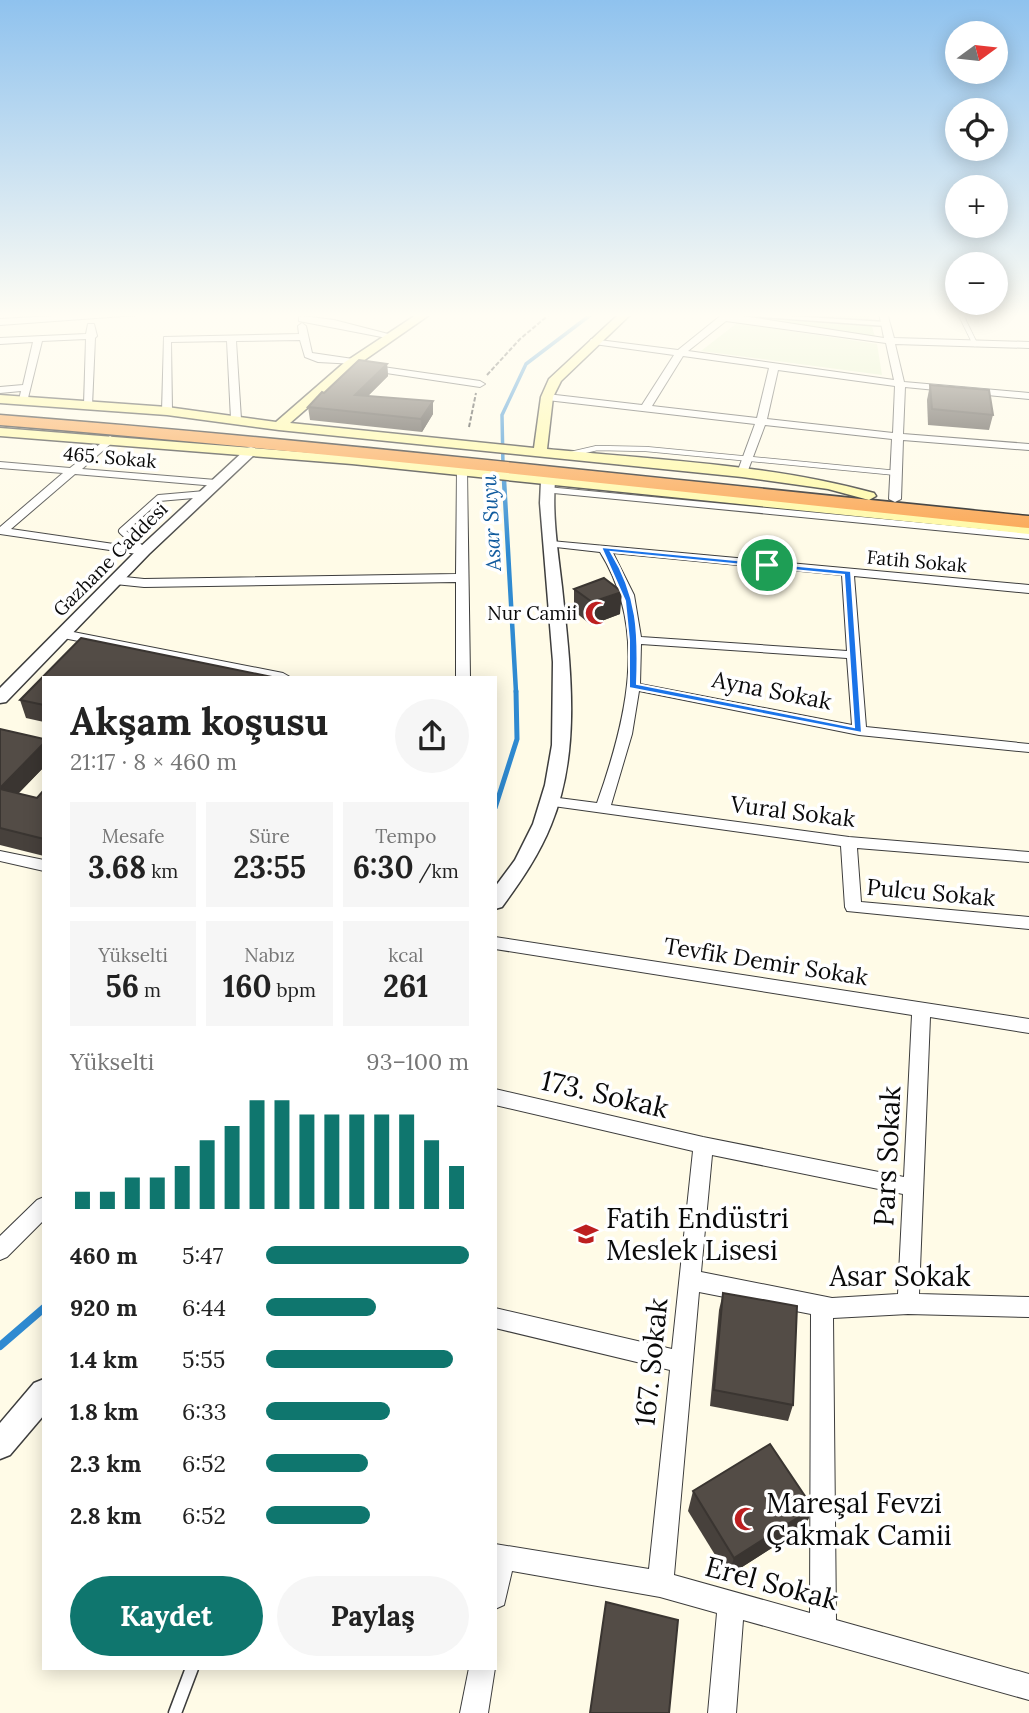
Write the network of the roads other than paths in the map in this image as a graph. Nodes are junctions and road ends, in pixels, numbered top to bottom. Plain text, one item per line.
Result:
1 (5, 393) edge
2 (28, 393) edge
3 (90, 393) edge
4 (167, 393) edge
5 (234, 393) edge
6 (317, 393) edge
7 (549, 393) edge
8 (655, 393) edge
9 (768, 393) edge
10 (900, 393) edge
11 (996, 393) edge
12 (1029, 396) edge
13 (547, 397) junction
14 (0, 399) edge
15 (89, 404) junction
16 (26, 405) junction
17 (646, 407) junction
18 (0, 410) edge
19 (167, 411) junction
20 (236, 419) junction
21 (0, 421) edge
22 (761, 422) junction
23 (279, 426) junction
24 (0, 432) edge
25 (900, 437) junction
26 (110, 439) junction
27 (1029, 447) edge
28 (251, 451) junction
29 (456, 460) junction
30 (0, 465) edge
31 (744, 465) junction
32 (71, 472) junction
33 (543, 473) junction
34 (897, 473) junction
35 (211, 488) junction
36 (869, 496) junction
37 (895, 499) junction
38 (814, 501) junction
39 (737, 503) junction
40 (1029, 512) edge
41 (1029, 522) edge
42 (1029, 529) edge
43 (1, 531) edge
44 (1029, 536) edge
45 (551, 544) junction
46 (604, 549) junction
47 (144, 551) junction
48 (848, 573) junction
49 (463, 578) junction
50 (115, 580) junction
51 (1029, 589) edge
52 (62, 634) junction
53 (634, 640) junction
54 (854, 655) junction
55 (278, 676) edge
56 (463, 676) edge
57 (632, 686) junction
58 (0, 698) edge
59 (859, 731) junction
60 (1029, 748) edge
61 (551, 802) junction
62 (602, 809) junction
63 (849, 842) junction
64 (0, 856) edge
65 (1029, 857) edge
66 (42, 866) edge
67 (497, 899) edge
68 (1029, 923) edge
69 (497, 943) edge
70 (921, 1011) junction
71 (1029, 1026) edge
72 (497, 1097) edge
73 (703, 1145) junction
74 (914, 1188) junction
75 (42, 1208) edge
76 (0, 1250) edge
77 (690, 1280) junction
78 (908, 1304) junction
79 (822, 1306) junction
80 (1029, 1307) edge
81 (497, 1318) edge
82 (680, 1362) junction
83 (42, 1398) edge
84 (0, 1445) edge
85 (499, 1557) edge
86 (497, 1577) edge
87 (660, 1584) junction
88 (731, 1604) junction
89 (824, 1630) junction
90 (191, 1670) edge
91 (482, 1670) edge
92 (1029, 1687) edge
93 (175, 1713) edge
94 (474, 1713) edge
95 (722, 1713) edge

1 - 16 street
2 - 16 street
3 - 15 street
4 - 19 street
5 - 20 street
6 - 23 main road
7 - 13 main road
8 - 17 street
9 - 22 street
10 - 25 street
11 - 12 street
13 - 17 street
13 - 33 main road
14 - 16 main road
15 - 16 main road
15 - 19 main road
16 - 18 highway
16 - 21 highway
16 - 29 highway
17 - 22 street
19 - 20 main road
20 - 23 main road
22 - 25 street
22 - 31 street
23 - 29 main road
24 - 26 main road
25 - 27 street
25 - 34 street
26 - 28 main road
26 - 32 street
28 - 29 main road
28 - 35 street, Gazhane Caddesi
29 - 33 highway
29 - 33 main road
29 - 33 main road
29 - 49 street
30 - 32 street, 465. Sokak
31 - 33 main road
31 - 34 lane
31 - 36 main road
32 - 35 street, 465. Sokak
32 - 43 street
33 - 36 highway
33 - 38 highway
33 - 39 main road
33 - 45 street
34 - 37 street
35 - 47 street, Gazhane Caddesi
35 - 47 lane
36 - 37 highway
37 - 40 highway
38 - 39 main road
38 - 41 highway
39 - 42 main road
39 - 44 street
43 - 47 street
45 - 46 street, Fatih Sokak
45 - 61 street
46 - 48 street, Fatih Sokak
46 - 53 street
47 - 50 street, Gazhane Caddesi
48 - 51 street, Fatih Sokak
48 - 54 street
49 - 50 street
49 - 56 street
50 - 52 street, Gazhane Caddesi
52 - 55 street
52 - 58 street, Gazhane Caddesi
53 - 54 street
53 - 57 street
54 - 59 street
57 - 59 street, Ayna Sokak
57 - 62 street
59 - 60 street, Ayna Sokak
61 - 62 street, Vural Sokak
61 - 67 street
62 - 63 street, Vural Sokak
63 - 65 street, Vural Sokak
63 - 68 street, Pulcu Sokak
64 - 66 street
69 - 70 street, Tevfik Demir Sokak
70 - 71 street, Tevfik Demir Sokak
70 - 74 street, Pars Sokak
72 - 73 street, 173. Sokak
73 - 74 street, 173. Sokak
73 - 77 street, 167. Sokak
74 - 78 street, Pars Sokak
75 - 76 street
77 - 79 street, Asar Sokak
77 - 82 street, 167. Sokak
78 - 79 street, Asar Sokak
78 - 80 street, Asar Sokak
79 - 89 street
81 - 82 street
82 - 87 street, 167. Sokak
83 - 84 street
85 - 86 street
85 - 87 street, Erel Sokak
87 - 88 street, Erel Sokak
88 - 89 street, Erel Sokak
88 - 95 street
89 - 92 street, Erel Sokak
90 - 93 lane
91 - 94 street

